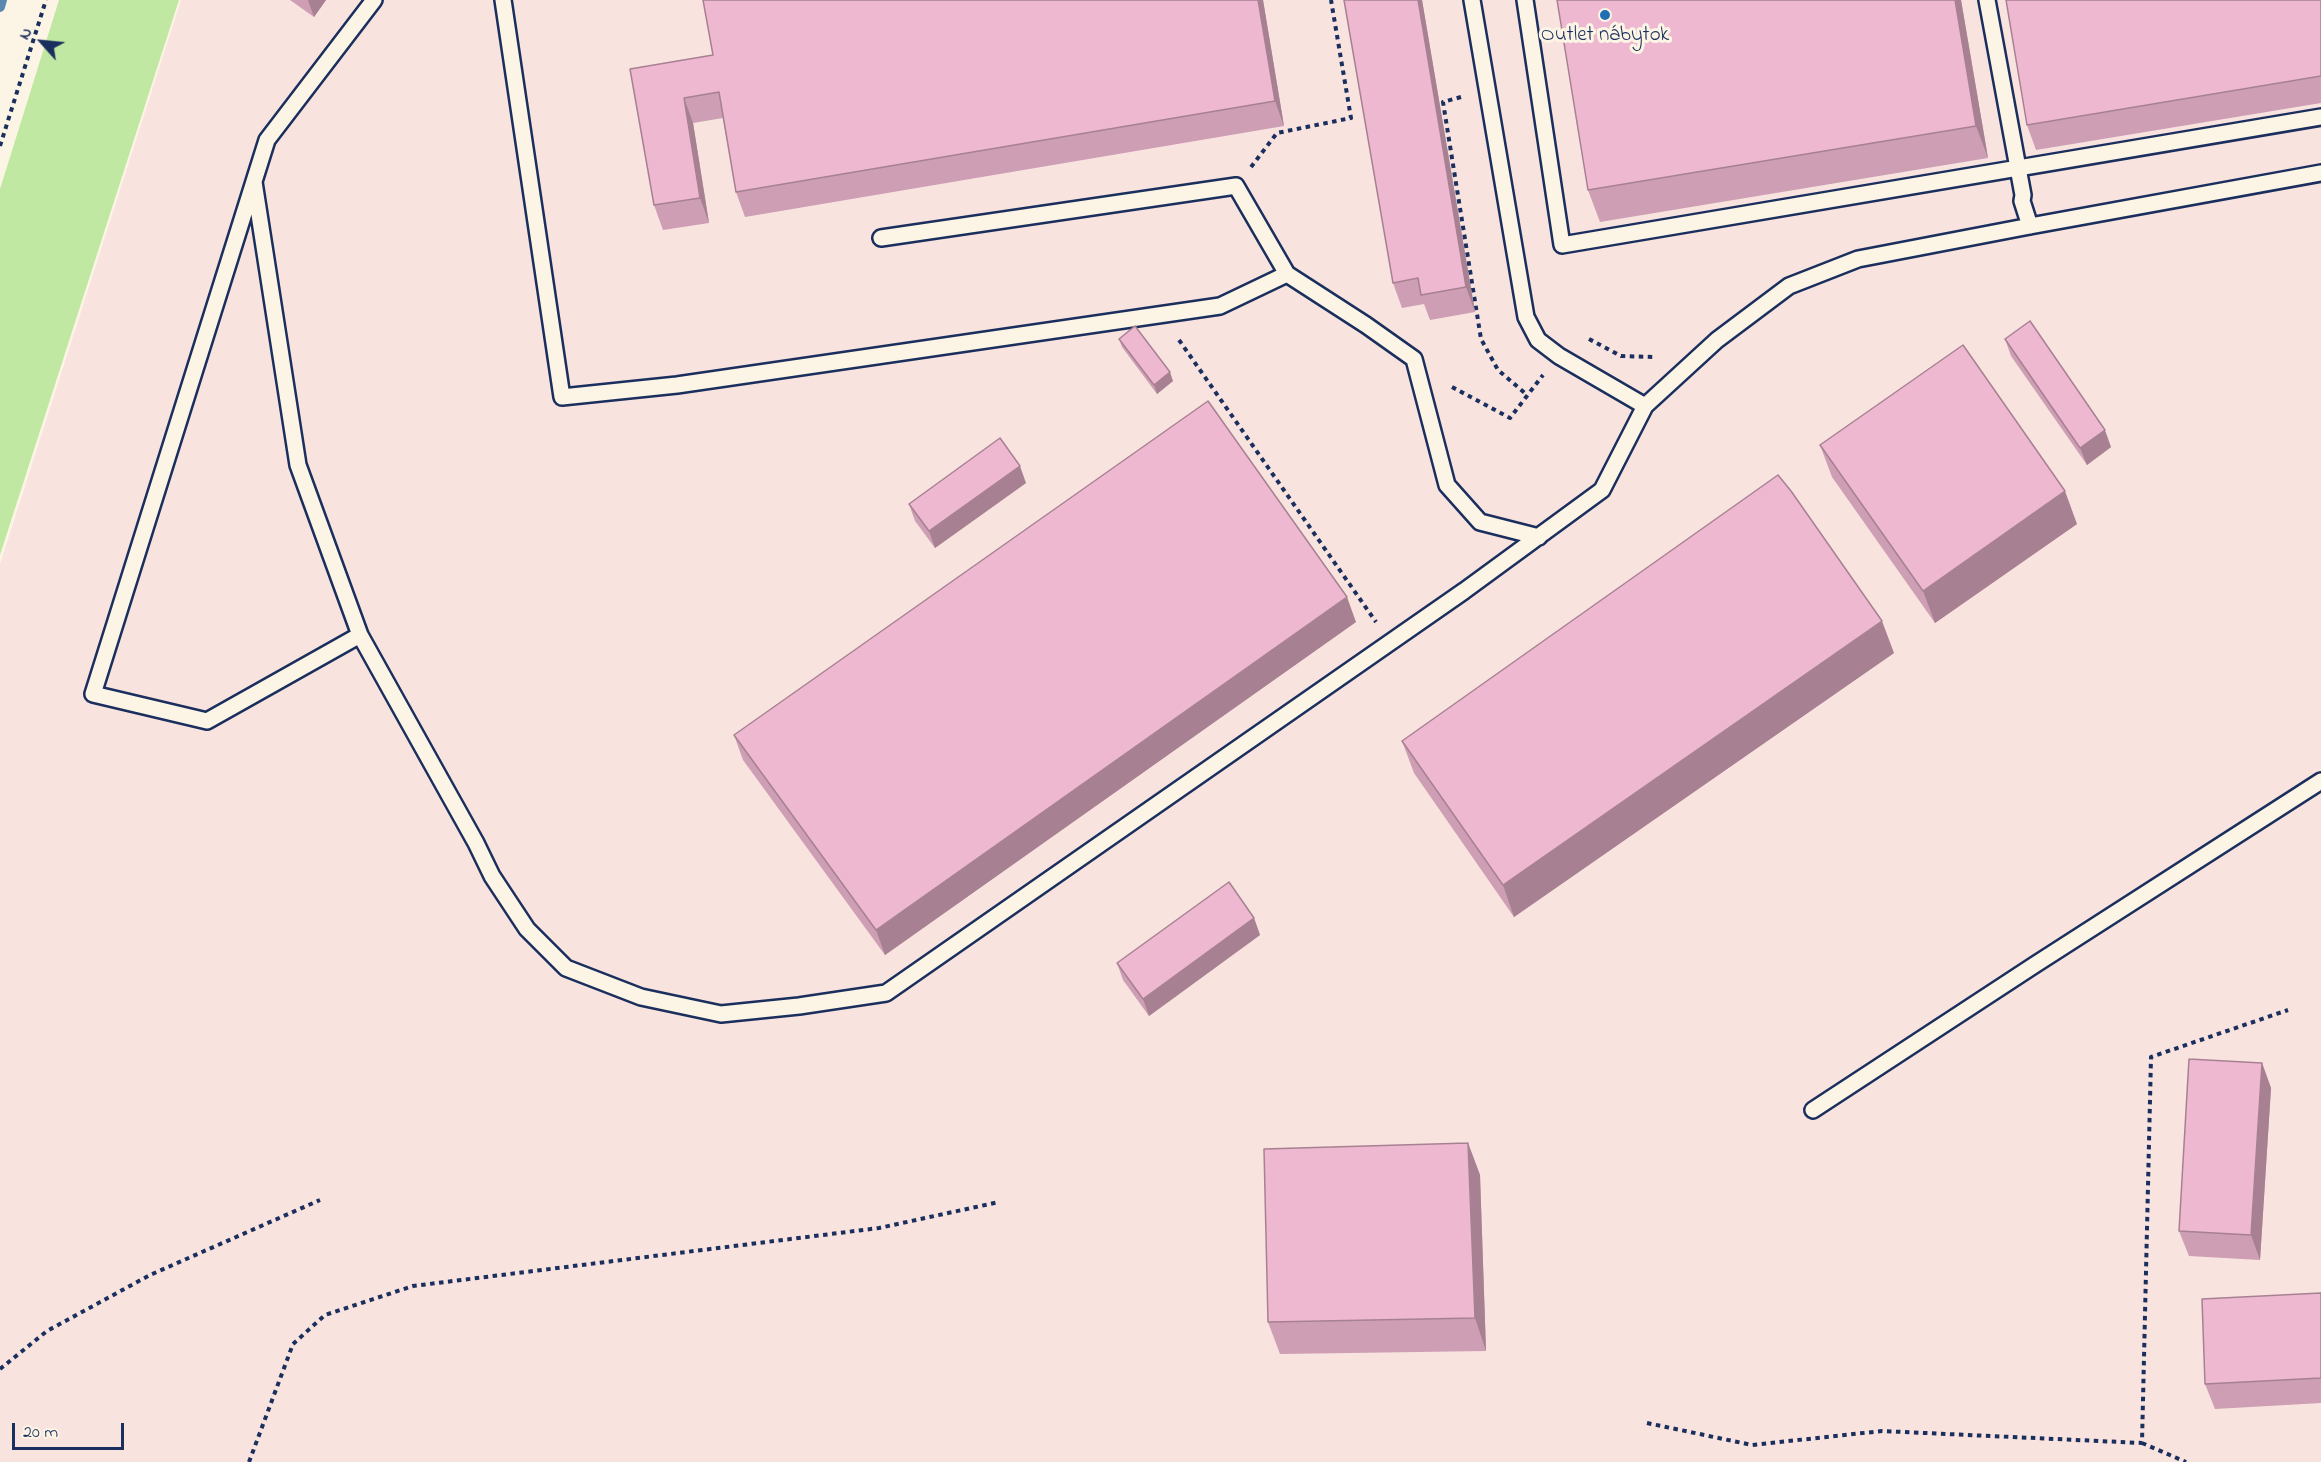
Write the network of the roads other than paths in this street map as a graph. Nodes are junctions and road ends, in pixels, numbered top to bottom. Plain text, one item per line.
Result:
1 (374, 0) edge
2 (503, 0) edge
3 (1472, 0) edge
4 (1525, 0) edge
5 (1987, 0) edge
6 (2321, 117) edge
7 (2018, 168) junction
8 (2321, 173) edge
9 (254, 182) junction
10 (2030, 226) junction
11 (881, 238) dead end
12 (1287, 274) junction
13 (1645, 406) junction
14 (1539, 537) junction
15 (360, 635) junction
16 (2321, 781) edge
17 (1813, 1110) dead end

1 - 9 lane
2 - 12 lane
3 - 13 lane
4 - 7 lane
5 - 7 lane
6 - 7 lane
7 - 10 lane
8 - 10 lane
9 - 15 lane
9 - 15 lane
10 - 13 lane
11 - 12 lane
12 - 14 lane
13 - 14 lane
14 - 15 lane
16 - 17 lane

